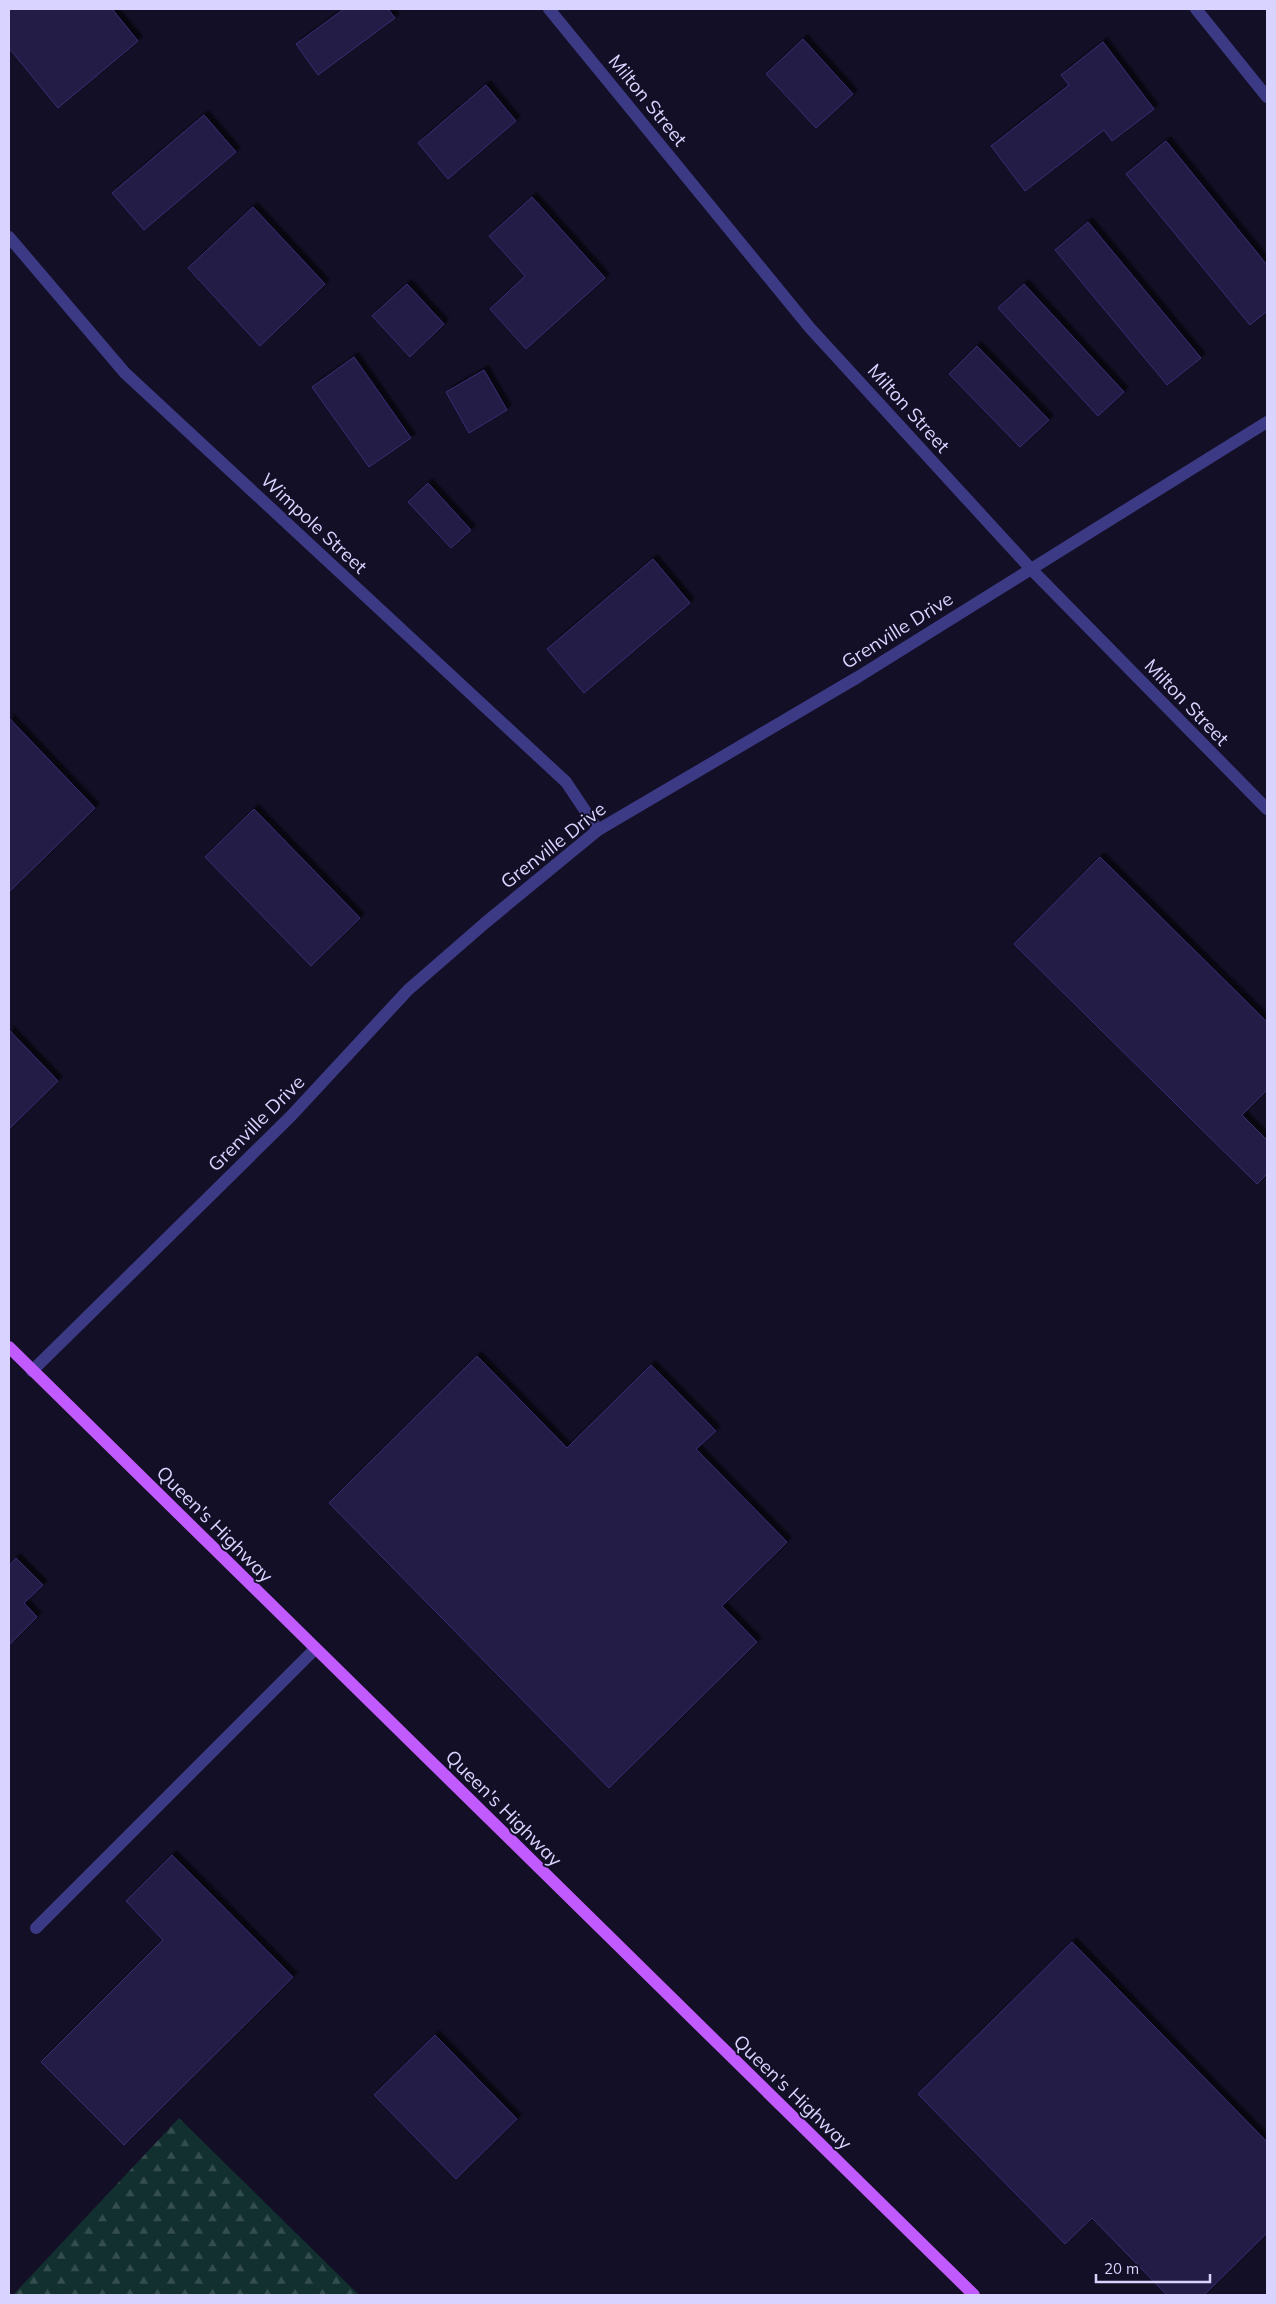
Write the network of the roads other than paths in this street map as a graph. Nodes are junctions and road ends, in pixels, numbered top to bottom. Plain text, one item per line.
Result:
1 (549, 9) edge
2 (1196, 9) edge
3 (1267, 97) edge
4 (9, 237) edge
5 (1267, 422) edge
6 (1030, 568) junction
7 (1267, 809) edge
8 (598, 830) junction
9 (9, 1347) edge
10 (32, 1371) junction
11 (315, 1649) junction
12 (36, 1928) dead end
13 (974, 2295) edge

1 - 6 street, Milton Street
2 - 3 street
4 - 8 street, Wimpole Street
5 - 6 street, Grenville Drive
6 - 7 street, Milton Street
6 - 8 street, Grenville Drive
8 - 10 street, Grenville Drive
9 - 10 main road, Queen's Highway
10 - 11 main road, Queen's Highway
11 - 12 street
11 - 13 main road, Queen's Highway

